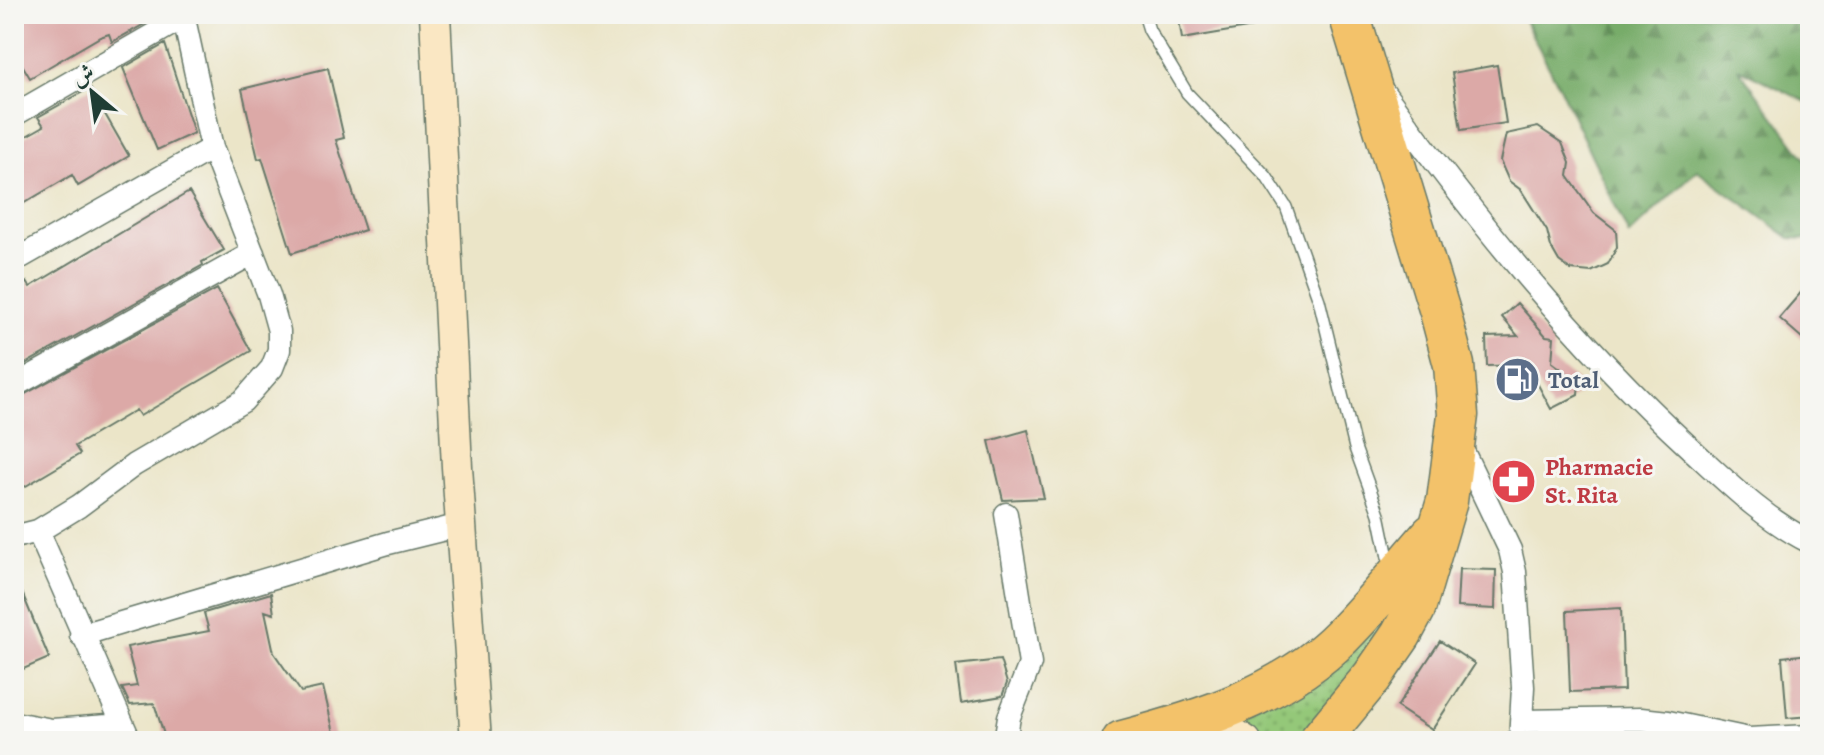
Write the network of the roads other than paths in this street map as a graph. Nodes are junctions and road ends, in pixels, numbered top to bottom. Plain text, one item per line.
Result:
1 (435, 14) edge
2 (1144, 14) edge
3 (1349, 14) edge
4 (183, 15) edge
5 (1366, 68) junction
6 (14, 115) edge
7 (212, 148) junction
8 (253, 253) junction
9 (14, 261) edge
10 (14, 386) edge
11 (1456, 437) junction
12 (1006, 514) dead end
13 (461, 525) junction
14 (1440, 525) junction
15 (38, 531) junction
16 (14, 537) edge
17 (1810, 542) edge
18 (1392, 580) junction
19 (81, 635) junction
20 (14, 723) edge
21 (1181, 726) junction
22 (1521, 731) edge
23 (126, 733) edge
24 (1810, 736) edge
25 (476, 741) edge
26 (1005, 741) edge
27 (1122, 741) edge
28 (1246, 741) edge
29 (1319, 741) edge

1 - 13 main road
2 - 18 lane
3 - 5 highway
4 - 6 street
4 - 7 street
5 - 11 highway
5 - 17 street
7 - 8 street
7 - 9 street
8 - 10 street
8 - 15 street
11 - 14 highway
11 - 22 street
12 - 26 street
13 - 19 street
13 - 25 main road
14 - 18 highway
14 - 29 highway
15 - 16 street
15 - 19 street
18 - 21 highway
19 - 23 street
20 - 23 street
21 - 27 highway
21 - 28 main road
22 - 24 street

